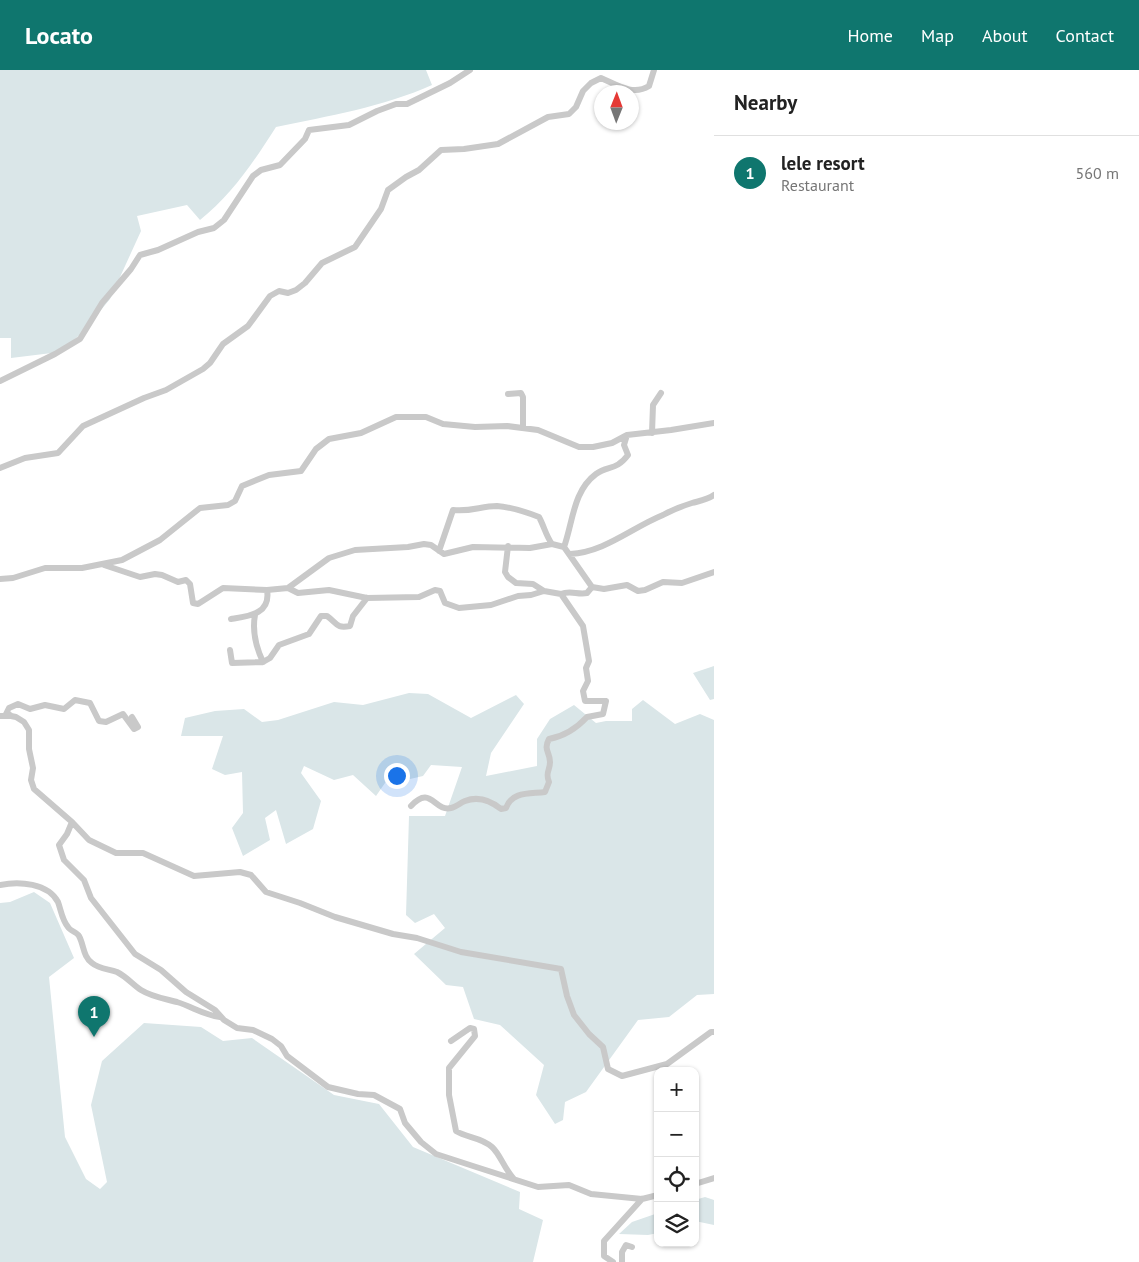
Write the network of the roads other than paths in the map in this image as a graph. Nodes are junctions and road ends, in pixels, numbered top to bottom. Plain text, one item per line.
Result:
1 (470, 70) edge
2 (654, 70) edge
3 (0, 381) edge
4 (508, 394) dead end
5 (661, 394) dead end
6 (714, 423) edge
7 (523, 428) junction
8 (652, 433) junction
9 (628, 435) junction
10 (0, 468) edge
11 (714, 496) edge
12 (552, 544) junction
13 (508, 546) junction
14 (564, 547) junction
15 (439, 551) junction
16 (570, 554) junction
17 (103, 565) junction
18 (714, 572) edge
19 (0, 579) edge
20 (592, 587) junction
21 (288, 588) junction
22 (267, 590) junction
23 (544, 591) junction
24 (561, 594) junction
25 (368, 598) junction
26 (255, 615) junction
27 (231, 619) dead end
28 (230, 650) dead end
29 (263, 662) junction
30 (0, 716) edge
31 (11, 716) junction
32 (132, 717) dead end
33 (411, 806) dead end
34 (72, 822) junction
35 (91, 882) dead end
36 (0, 885) edge
37 (86, 888) junction
38 (220, 1017) junction
39 (714, 1032) edge
40 (451, 1041) dead end
41 (714, 1178) edge
42 (516, 1181) junction
43 (699, 1183) edge
44 (654, 1196) edge
45 (642, 1199) junction
46 (632, 1247) dead end
47 (613, 1262) edge
48 (622, 1262) edge

1 - 3 street
2 - 10 street
4 - 7 street
5 - 8 street
6 - 8 street
7 - 9 street
7 - 17 street
8 - 9 street
9 - 14 street
11 - 16 street
12 - 13 street
12 - 14 street
12 - 15 street
13 - 15 street
13 - 23 street
14 - 16 street
15 - 21 street
16 - 20 street
17 - 19 street
17 - 22 street
18 - 20 street
20 - 24 street
21 - 22 street
21 - 25 street
22 - 26 street
23 - 24 street
23 - 25 street
24 - 33 street
25 - 29 street
26 - 27 street
26 - 29 street
28 - 29 street
30 - 31 street
31 - 32 street
31 - 34 street
34 - 37 street
34 - 39 street
35 - 37 street
36 - 38 street
37 - 38 street
38 - 42 street
40 - 42 street
41 - 43 street
42 - 45 street
44 - 45 street
45 - 47 street
46 - 48 street

